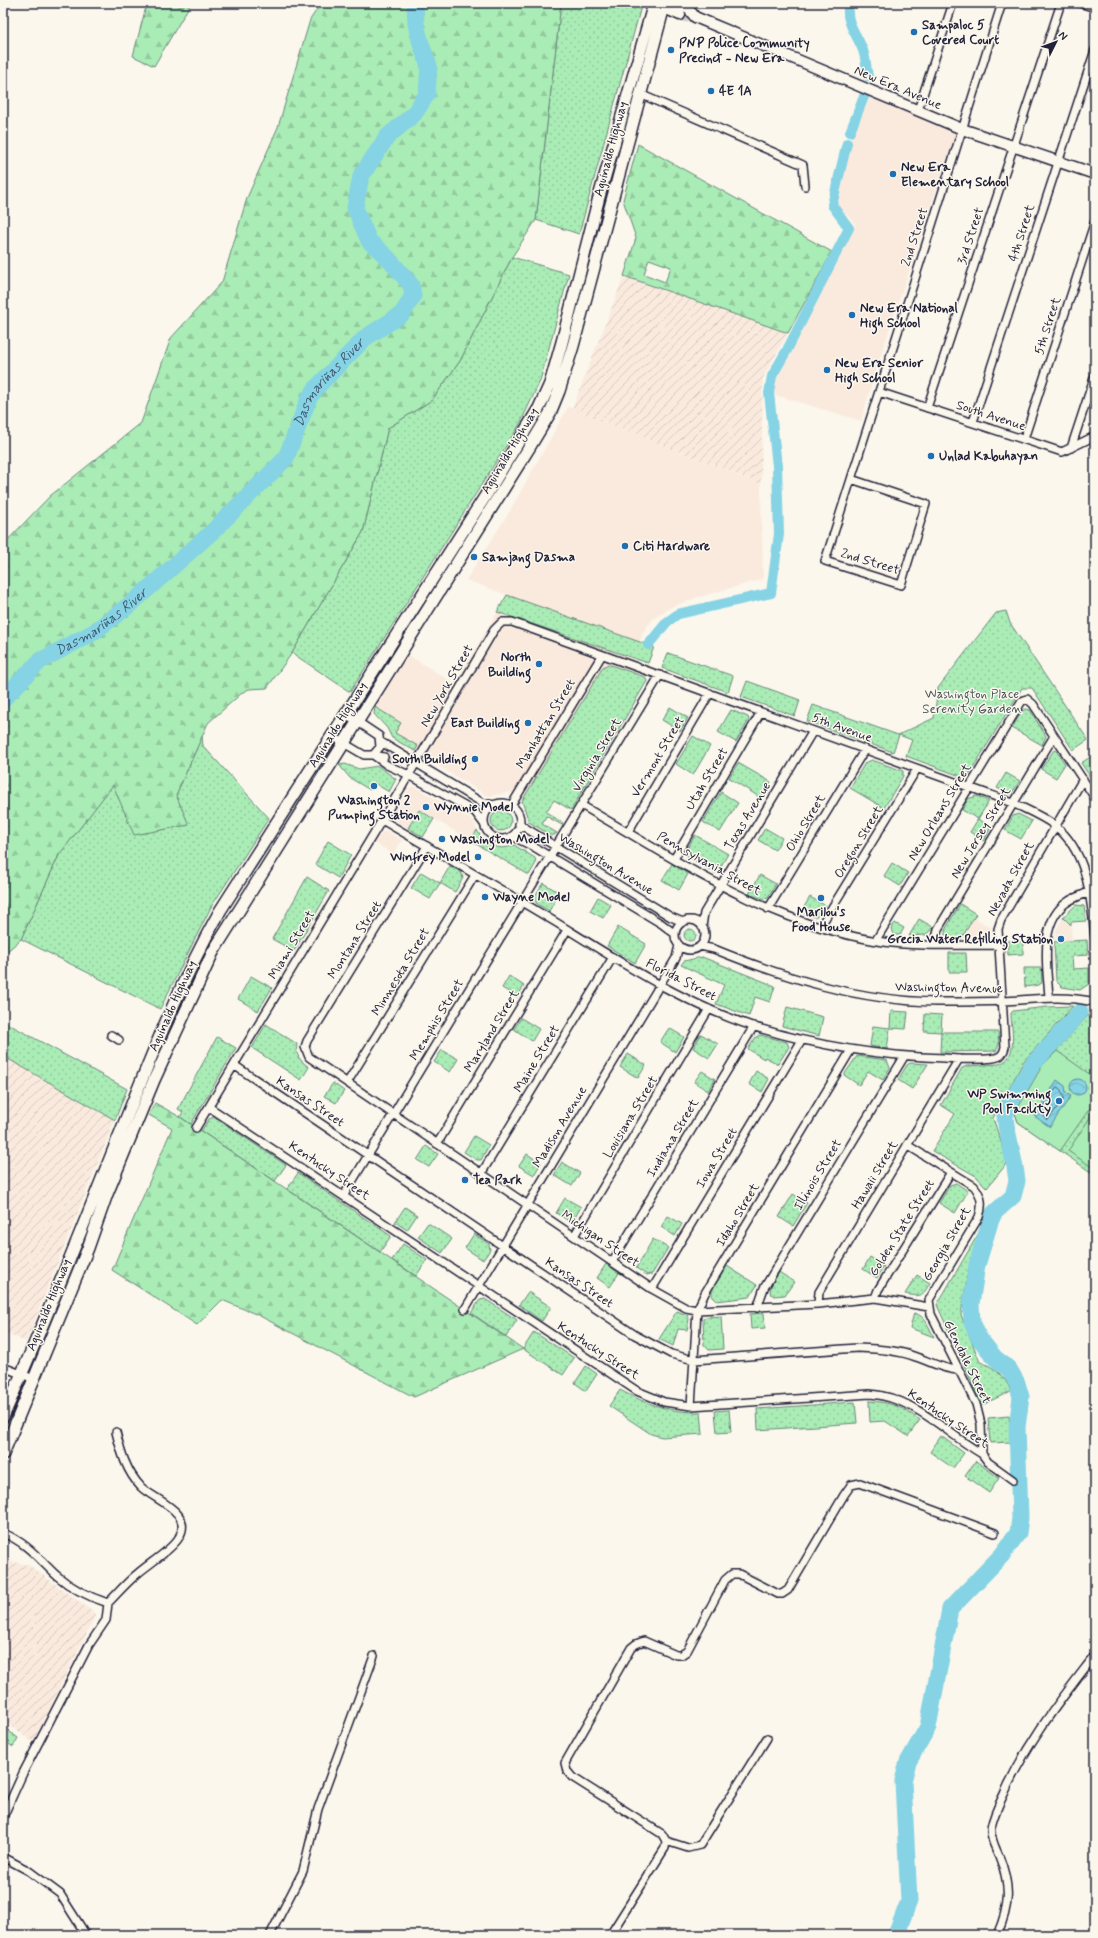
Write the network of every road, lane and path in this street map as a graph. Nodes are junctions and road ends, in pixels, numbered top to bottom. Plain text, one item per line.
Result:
1 (953, 3) edge
2 (1002, 3) edge
3 (1061, 3) edge
4 (1080, 3) edge
5 (662, 4) edge
6 (1095, 8) edge
7 (1095, 50) edge
8 (640, 94) junction
9 (918, 110) junction
10 (621, 119) junction
11 (632, 122) junction
12 (962, 129) junction
13 (1013, 147) junction
14 (1058, 162) junction
15 (1095, 174) edge
16 (804, 186) dead end
17 (1095, 221) edge
18 (1095, 375) edge
19 (879, 392) junction
20 (927, 408) junction
21 (972, 422) junction
22 (1095, 436) edge
23 (1024, 439) junction
24 (1071, 448) junction
25 (851, 479) junction
26 (486, 495) junction
27 (496, 501) junction
28 (502, 622) joint
29 (602, 655) junction
30 (660, 675) junction
31 (710, 693) junction
32 (760, 712) junction
33 (346, 714) junction
34 (357, 721) junction
35 (813, 731) junction
36 (332, 736) junction
37 (1054, 736) junction
38 (381, 742) junction
39 (343, 743) junction
40 (865, 749) junction
41 (374, 755) junction
42 (416, 764) junction
43 (917, 769) junction
44 (409, 775) junction
45 (1082, 779) junction
46 (968, 787) junction
47 (1095, 798) edge
48 (1013, 803) junction
49 (494, 805) junction
50 (581, 805) junction
51 (511, 806) junction
52 (382, 820) junction
53 (484, 824) junction
54 (520, 824) junction
55 (1055, 826) junction
56 (628, 832) junction
57 (512, 836) junction
58 (427, 846) junction
59 (555, 847) junction
60 (549, 856) junction
61 (674, 859) junction
62 (475, 874) junction
63 (720, 886) junction
64 (1089, 892) junction
65 (522, 902) junction
66 (768, 909) junction
67 (704, 912) junction
68 (692, 920) junction
69 (683, 922) junction
70 (702, 927) junction
71 (820, 927) junction
72 (567, 930) junction
73 (675, 934) junction
74 (705, 938) junction
75 (1095, 938) edge
76 (876, 940) junction
77 (935, 944) junction
78 (679, 945) junction
79 (998, 945) junction
80 (700, 946) junction
81 (714, 948) junction
82 (687, 950) junction
83 (613, 957) junction
84 (676, 958) junction
85 (660, 985) junction
86 (1049, 997) junction
87 (1003, 1001) junction
88 (1095, 1002) edge
89 (709, 1009) junction
90 (754, 1026) junction
91 (111, 1035) dead end
92 (119, 1040) dead end
93 (802, 1040) junction
94 (305, 1047) joint
95 (155, 1048) junction
96 (851, 1050) junction
97 (166, 1054) junction
98 (1002, 1054) joint
99 (904, 1057) junction
100 (959, 1059) junction
101 (234, 1065) junction
102 (347, 1083) junction
103 (209, 1107) junction
104 (393, 1114) junction
105 (196, 1128) dead end
106 (437, 1144) junction
107 (907, 1145) junction
108 (368, 1155) junction
109 (951, 1172) junction
110 (481, 1174) junction
111 (344, 1195) junction
112 (527, 1205) junction
113 (574, 1236) junction
114 (503, 1246) junction
115 (612, 1262) junction
116 (478, 1286) junction
117 (652, 1289) junction
118 (875, 1298) junction
119 (818, 1304) junction
120 (929, 1307) junction
121 (757, 1308) junction
122 (464, 1309) dead end
123 (697, 1310) junction
124 (694, 1360) junction
125 (3, 1369) edge
126 (958, 1370) junction
127 (22, 1374) junction
128 (34, 1379) junction
129 (691, 1406) junction
130 (3, 1417) edge
131 (116, 1432) dead end
132 (6, 1438) edge
133 (3, 1454) edge
134 (982, 1454) junction
135 (1013, 1480) dead end
136 (3, 1533) edge
137 (995, 1533) dead end
138 (108, 1603) junction
139 (1095, 1655) edge
140 (374, 1656) dead end
141 (767, 1738) dead end
142 (3, 1817) edge
143 (666, 1841) junction
144 (3, 1857) edge
145 (86, 1935) edge
146 (270, 1935) edge
147 (610, 1935) edge
148 (998, 1935) edge

1 - 9 street
2 - 12 street, 2nd Street
3 - 13 street, 3rd Street
4 - 6 street
5 - 8 main road, Aguinaldo Highway
5 - 9 street, New Era Avenue
5 - 10 main road, Aguinaldo Highway
7 - 14 street, 4th Street
8 - 11 main road, Aguinaldo Highway
8 - 16 street
9 - 12 street, New Era Avenue
10 - 11 main road
10 - 26 main road, Aguinaldo Highway
11 - 27 main road, Aguinaldo Highway
12 - 13 street, New Era Avenue
12 - 19 street, 2nd Street
13 - 14 street, New Era Avenue
13 - 20 street, 3rd Street
14 - 15 street, New Era Avenue
14 - 21 street, 4th Street
17 - 23 street, 5th Street
18 - 24 street
19 - 20 street, South Avenue
19 - 25 street, 2nd Street
20 - 21 street, South Avenue
21 - 23 street, South Avenue
22 - 24 street, South Avenue
23 - 24 street, South Avenue
25 - 25 street, 2nd Street
26 - 27 main road
26 - 33 main road, Aguinaldo Highway
27 - 34 main road, Aguinaldo Highway
28 - 29 street, 5th Avenue
28 - 42 street, New York Street
29 - 30 street, 5th Avenue
29 - 51 street, Manhattan Street
30 - 31 street, 5th Avenue
30 - 50 street, Virginia Street
31 - 32 street, 5th Avenue
31 - 56 street, Vermont Street
32 - 35 street, 5th Avenue
32 - 61 street, Utah Street
33 - 34 street
33 - 36 main road, Aguinaldo Highway
34 - 38 street
34 - 39 main road, Aguinaldo Highway
35 - 40 street, 5th Avenue
35 - 63 street, Texas Avenue
36 - 39 street
36 - 95 main road, Aguinaldo Highway
37 - 45 street
37 - 46 street, New Orleans Street
37 - 48 street, New Jersey Street
38 - 41 street
38 - 42 street
39 - 41 street
39 - 97 main road, Aguinaldo Highway
40 - 43 street, 5th Avenue
40 - 66 street, Ohio Street
41 - 44 street
41 - 44 street
42 - 44 street, New York Street
42 - 49 street
43 - 46 street, 5th Avenue
43 - 71 street, Oregon Street
44 - 52 street, Miami Street
44 - 53 street
45 - 47 street
45 - 55 street, Nevada Street
46 - 48 street, 5th Avenue
46 - 76 street, New Orleans Street
48 - 55 street, 5th Avenue
48 - 77 street, New Jersey Street
49 - 51 street
49 - 53 street
50 - 56 street, Pennsylvania Street
50 - 59 street, Virginia Street
51 - 54 street
52 - 58 street, Florida Street
52 - 101 street, Miami Street
53 - 57 street
54 - 57 street
54 - 59 street, Washington Avenue
55 - 64 street, 5th Avenue
55 - 79 street, Nevada Street
56 - 61 street, Pennsylvania Street
57 - 60 street, Washington Avenue
58 - 62 street, Florida Street
58 - 94 street, Montana Street
59 - 60 street, Virginia Street
59 - 69 street, Washington Avenue
60 - 65 street, Memphis Street
60 - 73 street, Washington Avenue
61 - 63 street, Pennsylvania Street
62 - 65 street, Florida Street
62 - 102 street, Minnesota Street
63 - 66 street, Pennsylvania Street
63 - 67 street, Texas Avenue
64 - 75 street, 5th Avenue
64 - 86 street
65 - 72 street, Florida Street
65 - 104 street, Memphis Street
66 - 71 street, Pennsylvania Street
67 - 68 street, Texas Avenue
67 - 70 street, Texas Avenue
68 - 69 street
68 - 70 street
69 - 73 street
70 - 74 street
71 - 76 street, Pennsylvania Street
72 - 83 street, Florida Street
72 - 106 street, Maryland Street
73 - 78 street
74 - 80 street
74 - 81 street, Washington Avenue
76 - 77 street, Pennsylvania Street
77 - 79 street, Pennsylvania Street
78 - 82 street
78 - 84 street, Madison Avenue
79 - 87 street, Nevada Street
80 - 81 street, Washington Avenue
80 - 82 street
81 - 87 street, Washington Avenue
82 - 84 street, Madison Avenue
83 - 85 street, Florida Street
83 - 110 street, Maine Street
84 - 85 street, Madison Avenue
85 - 89 street, Florida Street
85 - 112 street, Madison Avenue
86 - 87 street, Washington Avenue
86 - 88 street, Washington Avenue
87 - 98 street, Nevada Street
89 - 90 street, Florida Street
89 - 113 street, Louisiana Street
90 - 93 street, Florida Street
90 - 115 street, Indiana Street
91 - 92 street
93 - 96 street, Florida Street
93 - 117 street, Iowa Street
94 - 102 street, Michigan Street
95 - 97 main road
95 - 127 main road, Aguinaldo Highway
96 - 99 street, Florida Street
96 - 123 street, Idaho Street
97 - 128 main road, Aguinaldo Highway
98 - 100 street, Florida Street
99 - 100 street, Florida Street
99 - 121 street, Illinois Street
100 - 107 street, Hawaii Street
101 - 103 street, Miami Street
101 - 108 street, Kansas Street
102 - 104 street, Michigan Street
103 - 105 street, Miami Street
103 - 111 street, Kentucky Street
104 - 106 street, Michigan Street
104 - 108 street, Memphis Street
106 - 110 street, Michigan Street
107 - 109 street
107 - 119 street, Hawaii Street
108 - 111 street, Memphis Street
108 - 114 street, Kansas Street
109 - 118 street, Golden State Street
109 - 120 street, Georgia Street
110 - 112 street, Michigan Street
111 - 116 street, Kentucky Street
112 - 113 street, Michigan Street
112 - 114 street, Madison Avenue
113 - 115 street, Michigan Street
114 - 116 street, Madison Avenue
114 - 124 street, Kansas Street
115 - 117 street, Michigan Street
116 - 122 street, Madison Avenue
116 - 129 street, Kentucky Street
117 - 123 street, Michigan Street
118 - 119 street, Michigan Street
118 - 120 street, Michigan Street
119 - 121 street, Michigan Street
120 - 126 street, Glendale Street
121 - 123 street, Michigan Street
123 - 124 street, Idaho Street
124 - 126 street, Kansas Street
124 - 129 street, Idaho Street
125 - 127 street
126 - 134 street, Glendale Street
127 - 128 street
127 - 130 main road, Aguinaldo Highway
128 - 132 main road, Aguinaldo Highway
129 - 134 street, Kentucky Street
131 - 138 street
132 - 133 main road, Aguinaldo Highway
134 - 135 street, Kentucky Street
136 - 138 street
137 - 143 street
138 - 142 street
139 - 148 street
140 - 146 street
141 - 143 street
143 - 147 street
144 - 145 street

